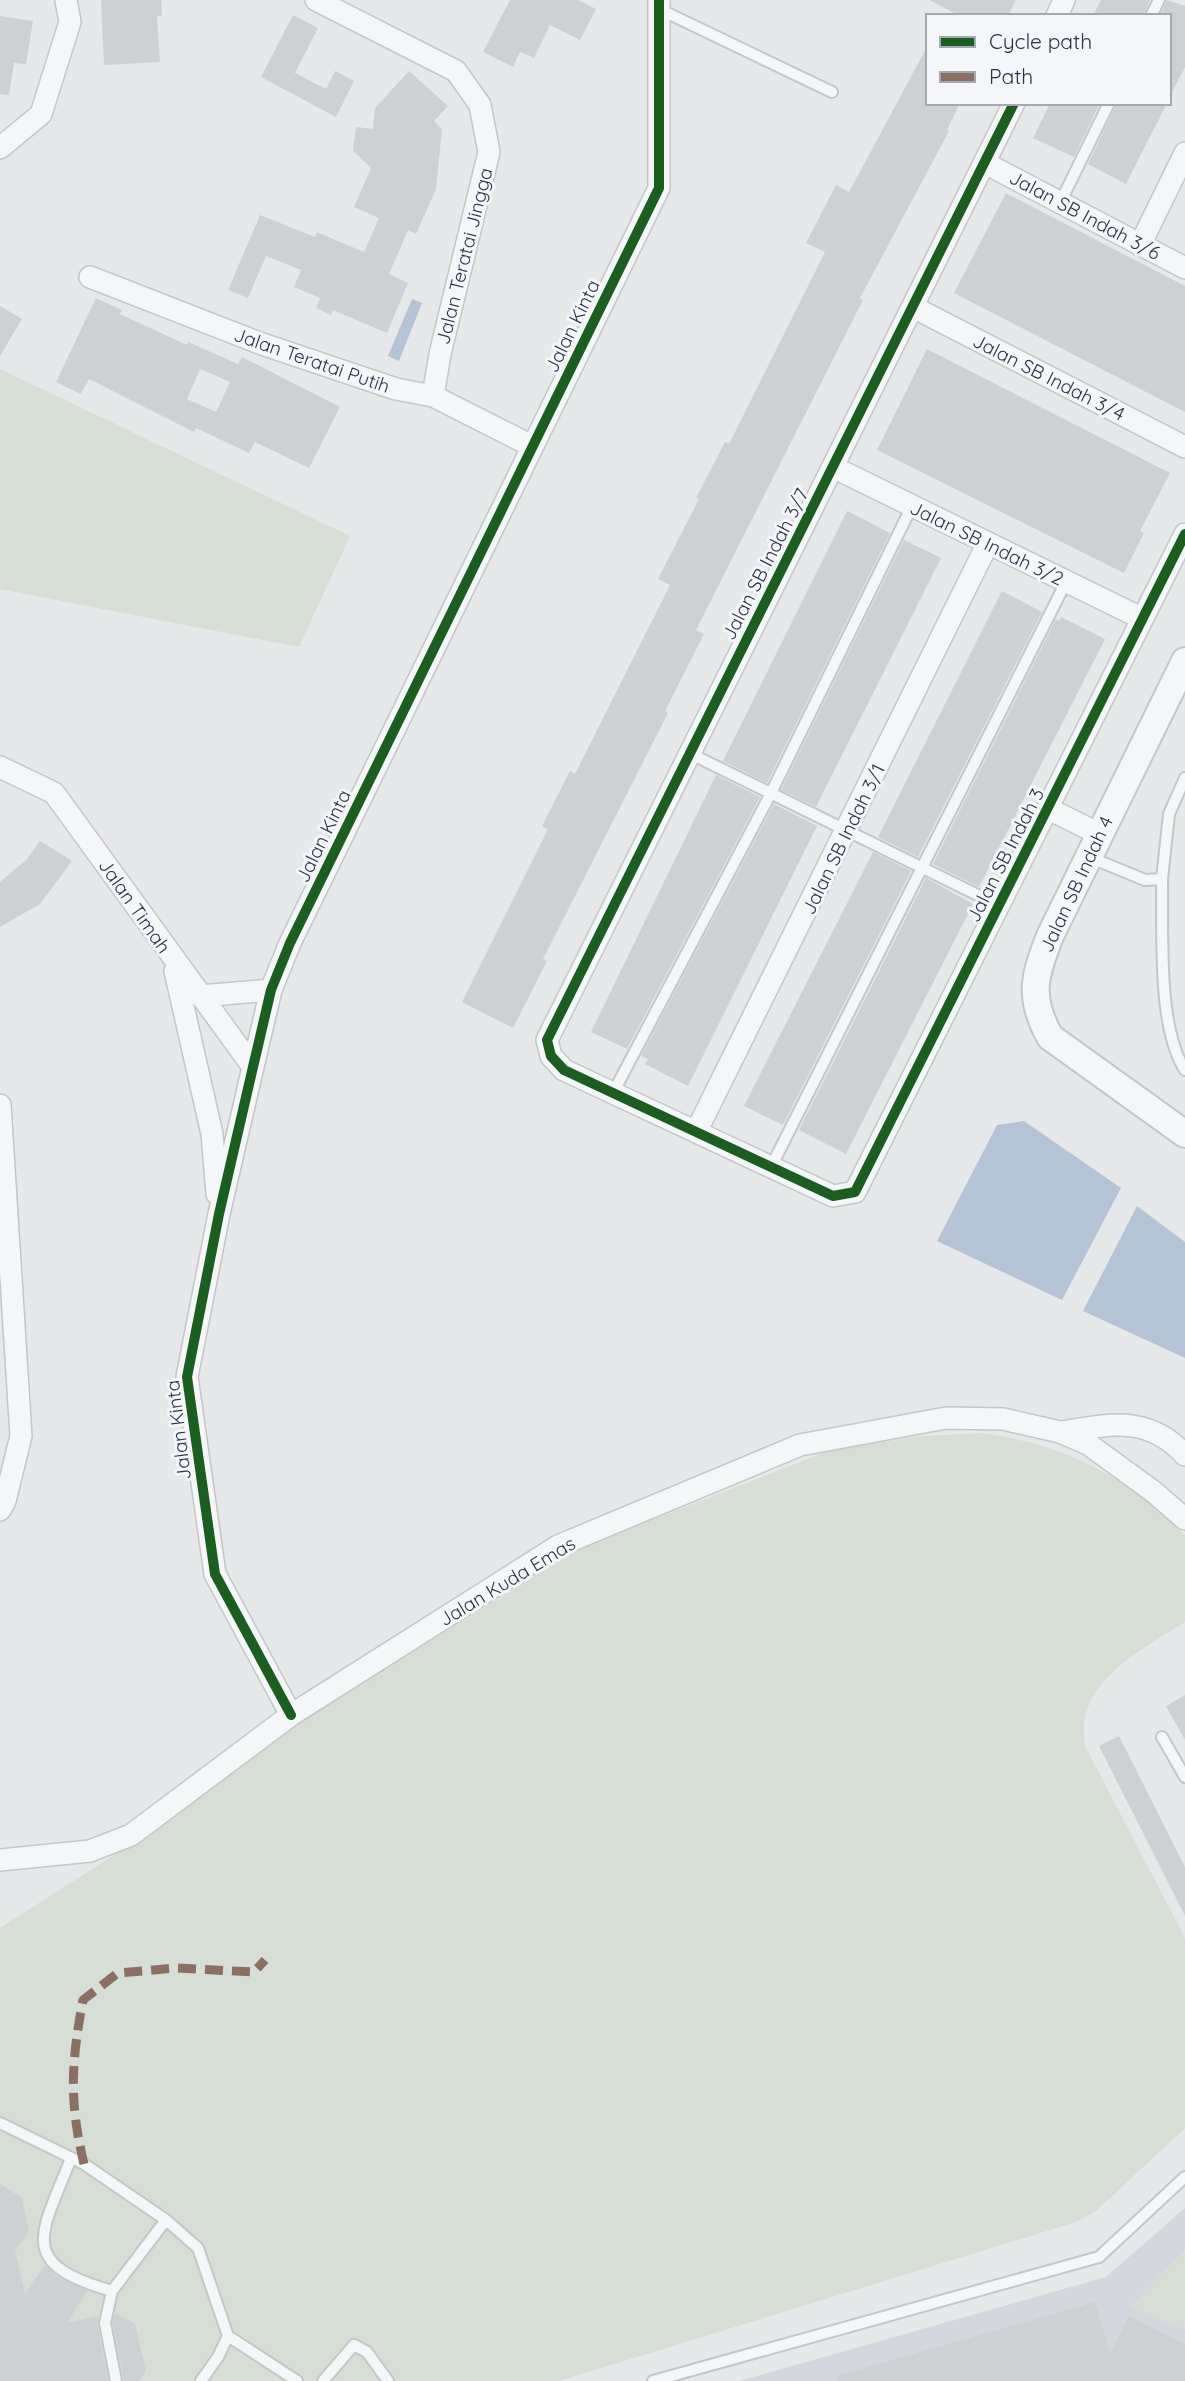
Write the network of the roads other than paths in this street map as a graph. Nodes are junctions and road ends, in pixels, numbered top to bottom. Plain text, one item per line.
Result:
1 (66, 0) edge
2 (316, 0) edge
3 (660, 5) edge
4 (832, 92) dead end
5 (1013, 105) edge
6 (1108, 105) edge
7 (0, 148) edge
8 (1185, 153) edge
9 (985, 163) junction
10 (1060, 203) junction
11 (1140, 245) junction
12 (1185, 268) edge
13 (90, 277) dead end
14 (913, 307) junction
15 (433, 396) junction
16 (533, 446) junction
17 (1185, 447) edge
18 (832, 467) junction
19 (912, 506) junction
20 (1185, 534) edge
21 (987, 545) junction
22 (1066, 582) junction
23 (1141, 618) junction
24 (1185, 661) edge
25 (689, 753) junction
26 (0, 767) edge
27 (1185, 778) edge
28 (770, 795) junction
29 (1049, 809) junction
30 (847, 832) junction
31 (1093, 845) junction
32 (922, 868) junction
33 (1162, 879) junction
34 (998, 905) junction
35 (172, 959) junction
36 (271, 990) junction
37 (200, 996) junction
38 (253, 1067) junction
39 (1185, 1070) edge
40 (614, 1093) junction
41 (0, 1105) edge
42 (696, 1132) junction
43 (1185, 1134) edge
44 (771, 1167) junction
45 (219, 1214) junction
46 (1060, 1432) junction
47 (1185, 1455) edge
48 (0, 1510) edge
49 (1185, 1519) edge
50 (291, 1715) junction
51 (1162, 1737) dead end
52 (1185, 1777) edge
53 (0, 1860) edge
54 (0, 2123) edge
55 (71, 2158) junction
56 (1183, 2181) edge
57 (166, 2220) junction
58 (112, 2291) junction
59 (228, 2336) junction
60 (116, 2381) edge
61 (201, 2381) edge
62 (297, 2381) edge
63 (323, 2381) edge
64 (388, 2381) edge
65 (653, 2381) edge

1 - 7 street
2 - 15 street, Jalan Teratai Jingga
3 - 4 lane
3 - 16 street, Jalan Kinta
5 - 9 street, Jalan SB Indah 3/7
6 - 10 lane
8 - 11 street
9 - 10 street, Jalan SB Indah 3/6
9 - 14 street, Jalan SB Indah 3/7
10 - 11 street, Jalan SB Indah 3/6
11 - 12 street, Jalan SB Indah 3/6
13 - 15 street, Jalan Teratai Putih
14 - 17 street, Jalan SB Indah 3/4
14 - 18 street, Jalan SB Indah 3/7
15 - 16 street, Jalan Teratai Putih
16 - 36 street, Jalan Kinta
18 - 19 street, Jalan SB Indah 3/2
18 - 25 street, Jalan SB Indah 3/7
19 - 21 street, Jalan SB Indah 3/2
19 - 28 lane
20 - 23 street, Jalan SB Indah 3
21 - 22 street, Jalan SB Indah 3/2
21 - 30 street, Jalan SB Indah 3/1
22 - 23 street, Jalan SB Indah 3/2
22 - 32 lane
23 - 29 street, Jalan SB Indah 3
24 - 31 street, Jalan SB Indah 4
25 - 28 lane
25 - 40 street, Jalan SB Indah 3/7
26 - 35 street, Jalan Timah
27 - 33 lane
28 - 30 lane
28 - 40 lane
29 - 31 street
29 - 34 street, Jalan SB Indah 3
30 - 32 lane
30 - 42 street, Jalan SB Indah 3/1
31 - 33 lane
31 - 43 street, Jalan SB Indah 4
32 - 34 lane
32 - 44 lane
33 - 39 lane
34 - 44 street, Jalan SB Indah 3
35 - 37 street, Jalan Timah
35 - 45 street
36 - 37 street
36 - 38 street, Jalan Kinta
37 - 38 street, Jalan Timah
38 - 45 street, Jalan Kinta
40 - 42 street
41 - 48 street
42 - 44 street
45 - 50 street, Jalan Kinta
46 - 47 street, Jalan Kuda Emas
46 - 49 street, Jalan Kuda Emas
46 - 50 street, Jalan Kuda Emas
50 - 53 street, Jalan Kuda Emas
51 - 52 lane
54 - 55 lane
55 - 57 lane
55 - 58 lane
56 - 65 lane
57 - 58 lane
57 - 59 lane
58 - 60 lane
59 - 61 lane
59 - 62 lane
63 - 64 lane

